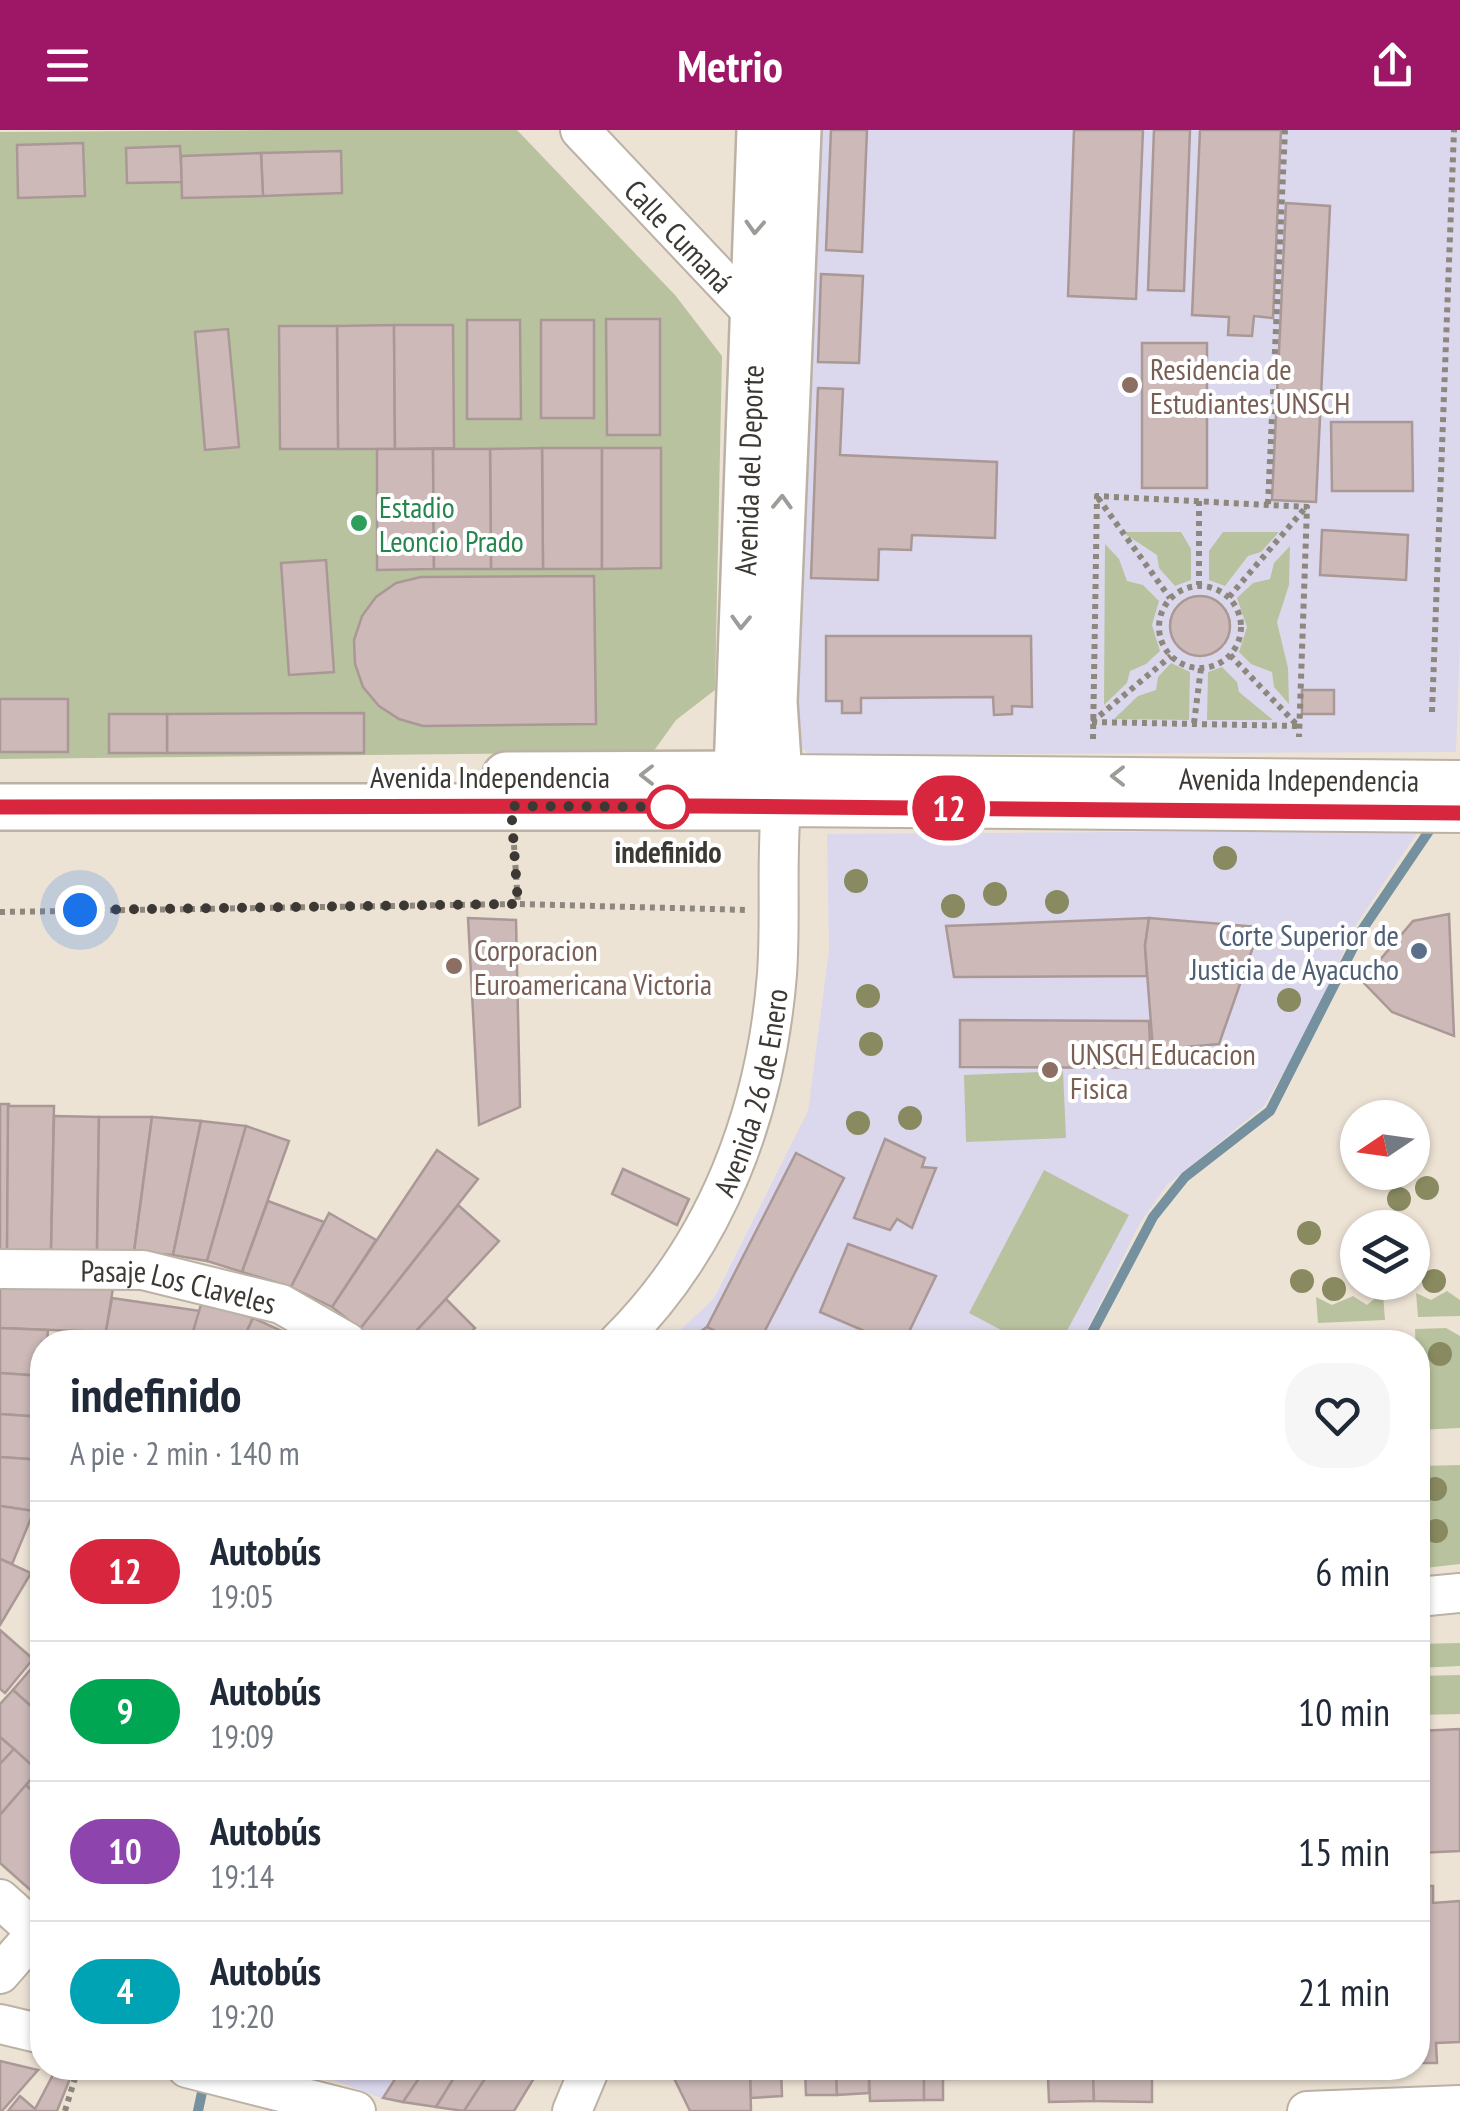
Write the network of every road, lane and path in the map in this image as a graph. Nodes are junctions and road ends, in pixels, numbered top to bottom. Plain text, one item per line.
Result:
1 (580, 130) edge
2 (760, 130) edge
3 (798, 130) edge
4 (1285, 130) edge
5 (1454, 130) edge
6 (769, 321) junction
7 (1096, 496) junction
8 (1199, 501) junction
9 (1268, 504) junction
10 (1306, 506) junction
11 (1199, 585) junction
12 (1229, 596) junction
13 (1170, 598) junction
14 (1230, 655) junction
15 (1171, 656) junction
16 (1201, 668) junction
17 (1432, 712) dead end
18 (1092, 722) junction
19 (1194, 722) junction
20 (1298, 726) junction
21 (1299, 738) dead end
22 (1093, 739) dead end
23 (0, 777) edge
24 (1460, 780) edge
25 (780, 790) junction
26 (735, 791) junction
27 (511, 806) junction
28 (0, 807) edge
29 (1460, 813) edge
30 (518, 904) junction
31 (779, 911) junction
32 (0, 912) edge
33 (0, 1269) edge
34 (326, 1330) edge
35 (628, 1330) edge
36 (1460, 1594) edge
37 (1430, 1596) edge
38 (0, 1899) edge
39 (30, 1922) edge
40 (30, 1940) edge
41 (0, 1974) edge
42 (0, 2024) edge
43 (30, 2031) edge
44 (74, 2080) edge
45 (249, 2080) edge
46 (585, 2080) edge
47 (1460, 2105) edge
48 (65, 2111) edge
49 (356, 2111) edge
50 (572, 2111) edge
51 (1307, 2111) edge

1 - 6 street, Calle Cumaná
2 -> 6 street, Avenida del Deporte
3 - 6 street, Avenida del Deporte
4 - 9 path
5 - 17 path
25 -> 6 street, Avenida del Deporte
6 -> 26 street, Avenida del Deporte
7 - 8 path
7 - 13 path
7 - 18 path
8 - 9 path
8 - 11 path
9 - 10 path
10 - 12 path
10 - 20 path
11 - 12 path
11 - 13 path
12 - 14 path
13 - 15 path
14 - 16 path
14 - 20 path
15 - 16 path
15 - 18 path
16 - 19 path
18 - 19 path
18 - 22 path
19 - 20 path
20 - 21 path
26 -> 23 street, Avenida Independencia
24 -> 25 street, Avenida Independencia
25 - 26 street, Avenida Independencia
25 - 29 street, Avenida Independencia
25 - 31 street, Avenida 26 de Enero
26 - 27 street, Avenida Independencia
27 - 28 street, Avenida Independencia
27 - 30 path
30 - 31 path
30 - 32 path
31 - 35 street, Avenida 26 de Enero
33 - 34 street, Pasaje Los Claveles
36 - 37 street
38 - 39 street
40 - 41 street
42 - 43 street
44 - 48 path
45 - 49 street
46 - 50 street
47 - 51 street

